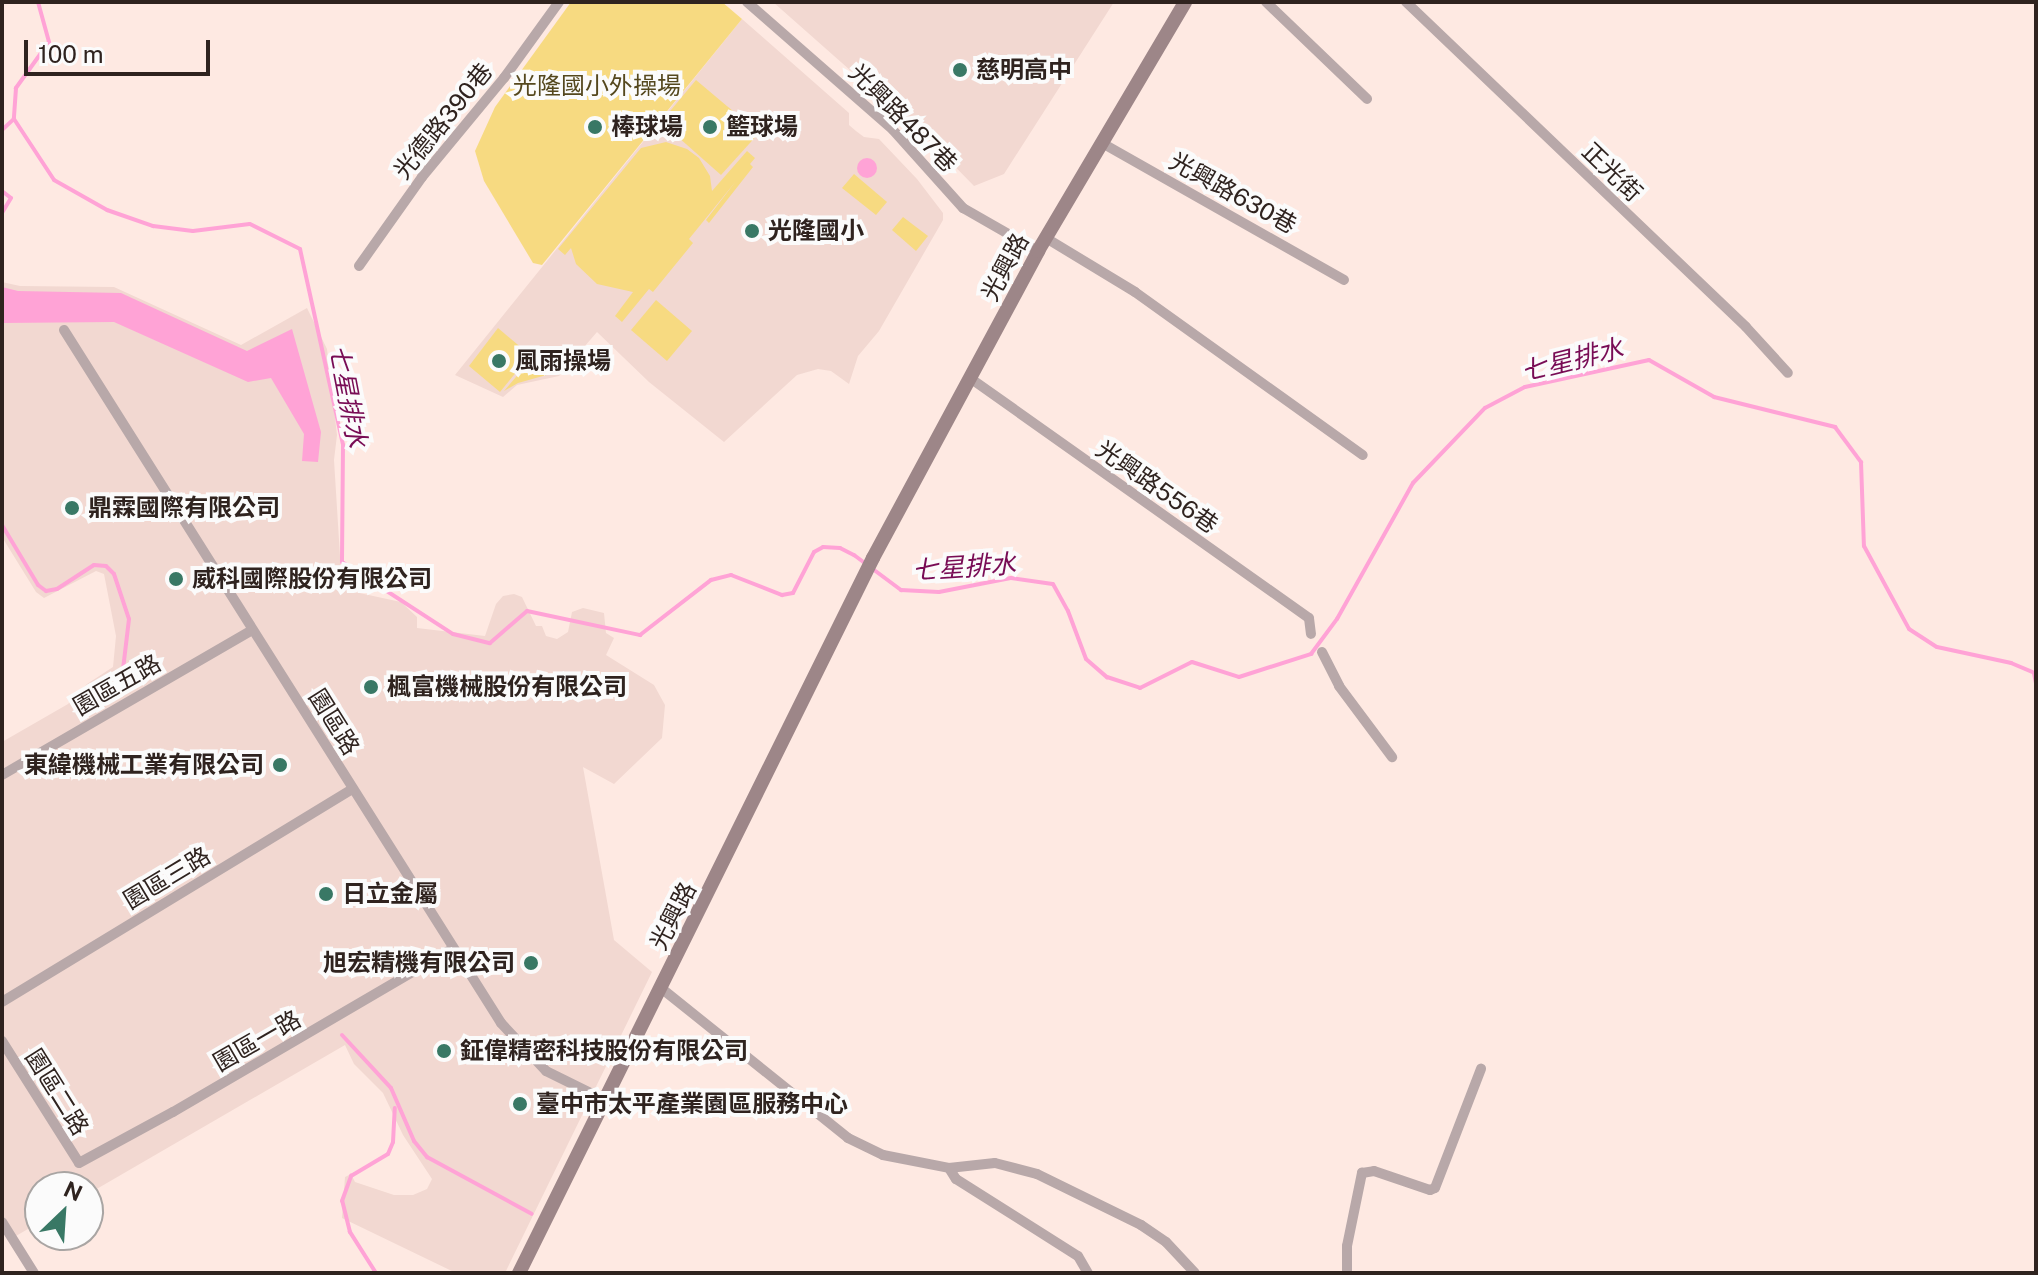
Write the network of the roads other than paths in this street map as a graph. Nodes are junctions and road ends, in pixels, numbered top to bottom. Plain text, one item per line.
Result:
1 (559, 2) edge
2 (747, 2) edge
3 (1185, 2) edge
4 (1266, 2) edge
5 (1406, 2) edge
6 (1367, 99) dead end
7 (1102, 143) junction
8 (1042, 244) junction
9 (359, 266) dead end
10 (1344, 280) dead end
11 (64, 330) dead end
12 (1788, 373) dead end
13 (970, 378) junction
14 (1363, 455) dead end
15 (252, 630) junction
16 (1311, 634) dead end
17 (1322, 652) dead end
18 (1392, 757) dead end
19 (2, 775) edge
20 (352, 789) junction
21 (452, 949) junction
22 (661, 988) junction
23 (2, 1002) edge
24 (2, 1041) edge
25 (1481, 1069) dead end
26 (605, 1100) junction
27 (79, 1163) joint
28 (949, 1168) junction
29 (2, 1222) edge
30 (34, 1273) edge
31 (519, 1273) edge
32 (1088, 1273) edge
33 (1195, 1273) edge
34 (1347, 1273) edge

1 - 9 street, 光德路390巷
2 - 8 street, 光興路487巷
3 - 7 main road, 光興路
4 - 6 street
5 - 12 street, 正光街
7 - 8 main road, 光興路
7 - 10 street, 光興路630巷
8 - 13 main road, 光興路
8 - 14 street, 光興路487巷
11 - 15 street, 園區路
13 - 16 street, 光興路556巷
13 - 22 main road, 光興路
15 - 19 street, 園區五路
15 - 20 street, 園區路
17 - 18 street
20 - 21 street, 園區路
20 - 23 street, 園區三路
21 - 26 street, 園區路
21 - 27 street, 園區一路
22 - 26 main road, 光興路
22 - 28 street
24 - 27 street, 園區二路
25 - 34 street
26 - 31 main road, 光興路
28 - 32 street
28 - 33 street
29 - 30 street

